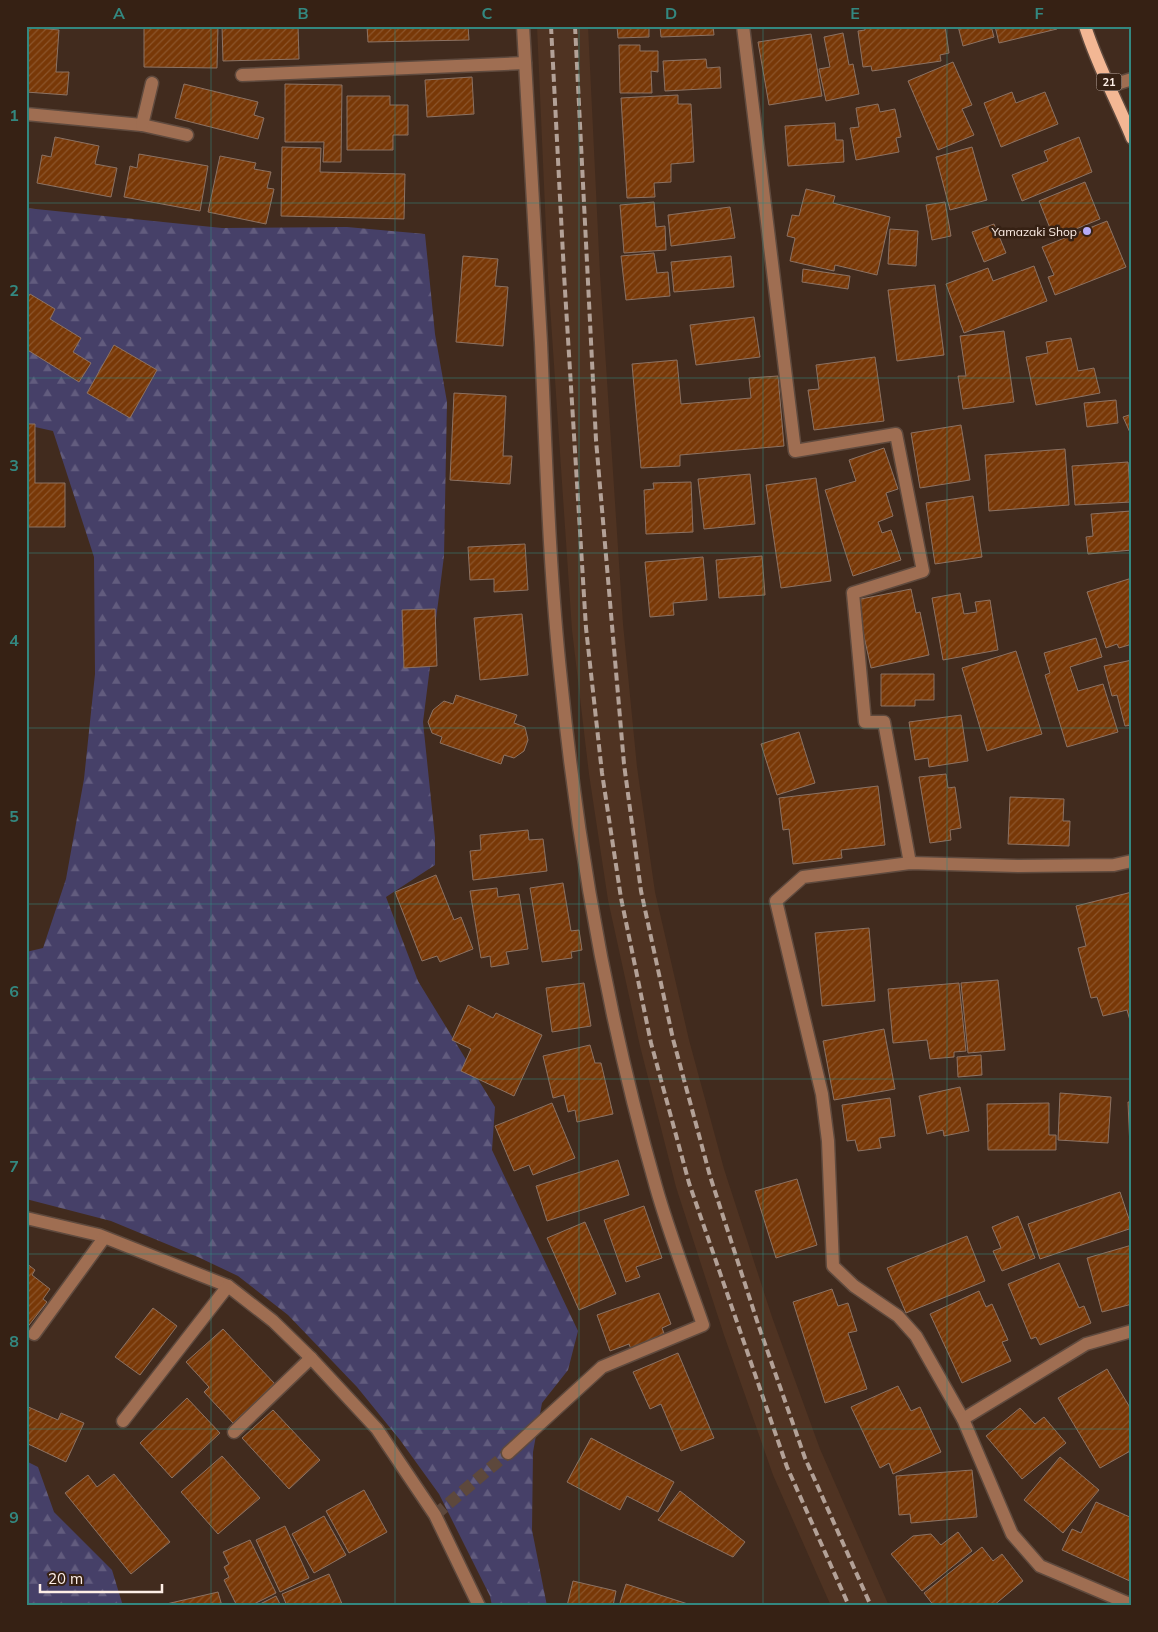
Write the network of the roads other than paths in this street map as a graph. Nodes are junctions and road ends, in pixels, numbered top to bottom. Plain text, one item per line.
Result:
1 (523, 26) edge
2 (743, 26) edge
3 (1085, 26) edge
4 (525, 63) junction
5 (242, 74) dead end
6 (1132, 79) edge
7 (152, 83) dead end
8 (1110, 86) junction
9 (26, 114) edge
10 (142, 125) junction
11 (187, 135) dead end
12 (1132, 138) edge
13 (1132, 861) edge
14 (910, 863) junction
15 (26, 1218) edge
16 (104, 1238) junction
17 (228, 1286) junction
18 (1132, 1331) edge
19 (34, 1334) dead end
20 (311, 1358) junction
21 (963, 1419) junction
22 (123, 1421) dead end
23 (234, 1432) dead end
24 (508, 1453) tunnel mouth
25 (1132, 1604) edge
26 (479, 1606) edge

1 - 4 street
2 - 14 street
3 - 8 main road, 21
4 - 5 street
4 - 24 street
6 - 8 street
7 - 10 street
8 - 12 main road, 21
9 - 10 street
10 - 11 street
13 - 14 street
14 - 21 street
15 - 16 street
16 - 17 street
16 - 19 street
17 - 20 street
17 - 22 street
18 - 21 street
20 - 23 street
20 - 26 street
21 - 25 street

